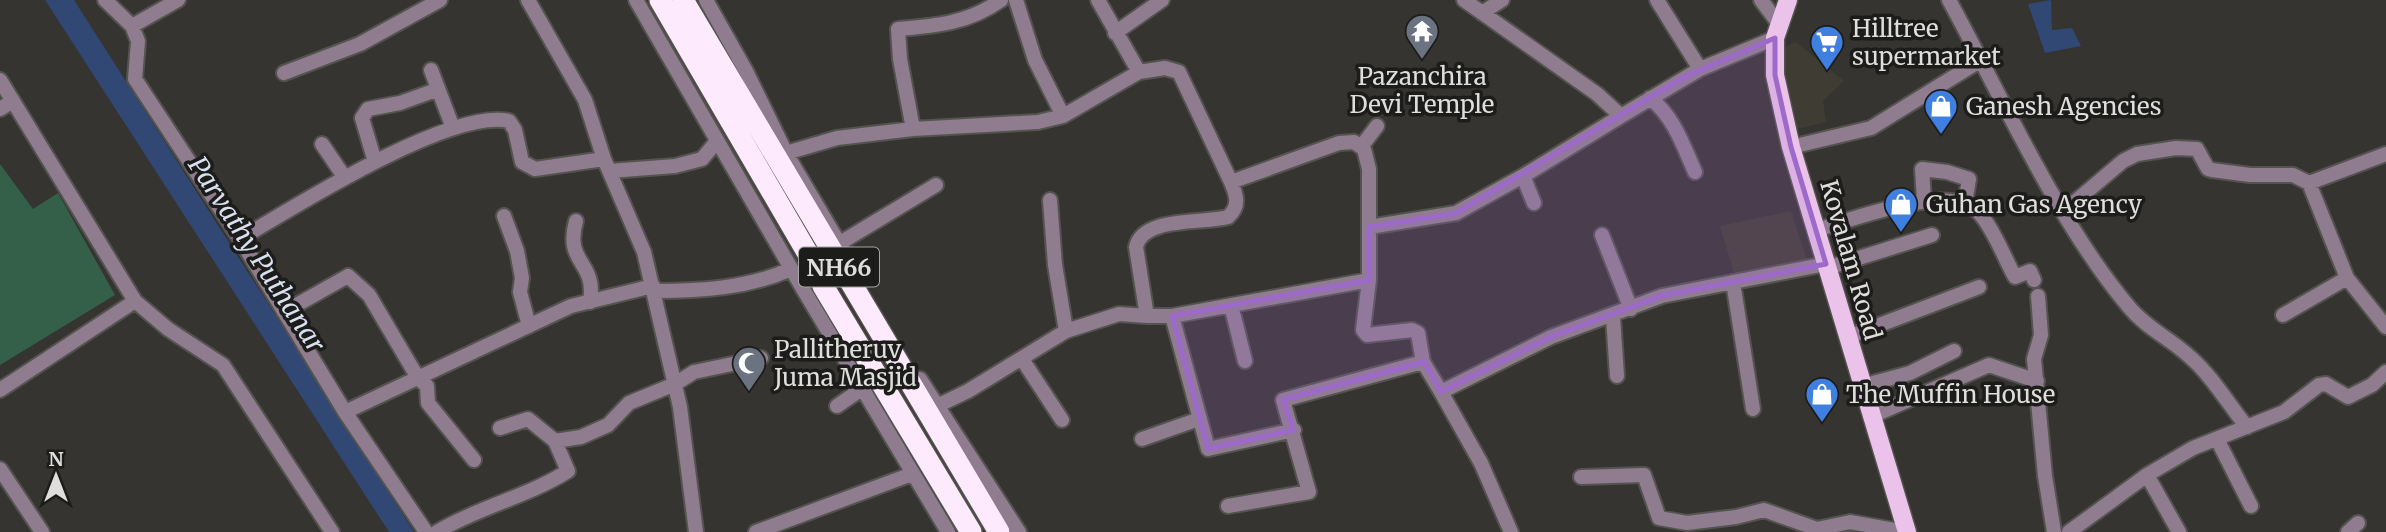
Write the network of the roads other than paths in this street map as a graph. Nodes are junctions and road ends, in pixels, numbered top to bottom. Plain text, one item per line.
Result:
1 (105, 0) edge
2 (178, 0) edge
3 (440, 0) edge
4 (528, 0) edge
5 (636, 0) edge
6 (660, 0) edge
7 (683, 0) edge
8 (706, 0) edge
9 (1001, 0) edge
10 (1016, 0) edge
11 (1098, 0) edge
12 (1161, 0) edge
13 (1464, 0) edge
14 (1502, 0) edge
15 (1657, 0) edge
16 (1761, 0) edge
17 (1788, 0) edge
18 (1949, 0) edge
19 (1482, 13) junction
20 (131, 26) junction
21 (1777, 31) junction
22 (1115, 33) junction
23 (1981, 60) junction
24 (1700, 69) junction
25 (431, 70) dead end
26 (1139, 72) junction
27 (284, 73) dead end
28 (0, 80) edge
29 (436, 90) junction
30 (1650, 98) junction
31 (13, 101) junction
32 (0, 109) edge
33 (1063, 116) junction
34 (1620, 117) junction
35 (1377, 126) dead end
36 (453, 128) junction
37 (913, 129) junction
38 (717, 141) junction
39 (323, 144) dead end
40 (1360, 147) junction
41 (1791, 147) junction
42 (786, 153) junction
43 (2386, 154) edge
44 (375, 162) junction
45 (607, 165) junction
46 (1695, 172) dead end
47 (1524, 176) junction
48 (345, 178) junction
49 (1231, 182) junction
50 (2309, 183) junction
51 (936, 186) dead end
52 (1050, 200) dead end
53 (1924, 200) junction
54 (1965, 203) junction
55 (1534, 204) dead end
56 (2064, 211) junction
57 (504, 216) dead end
58 (576, 221) dead end
59 (1369, 227) junction
60 (1816, 230) junction
61 (1602, 235) dead end
62 (1931, 235) dead end
63 (240, 239) junction
64 (840, 243) junction
65 (1827, 266) junction
66 (791, 269) junction
67 (2347, 278) junction
68 (1369, 279) junction
69 (2034, 280) dead end
70 (1732, 282) junction
71 (1979, 287) dead end
72 (654, 289) junction
73 (2038, 296) dead end
74 (135, 301) junction
75 (590, 302) junction
76 (1231, 305) junction
77 (1631, 309) junction
78 (284, 312) junction
79 (2283, 315) dead end
80 (1147, 316) junction
81 (1172, 316) junction
82 (1613, 317) junction
83 (529, 326) junction
84 (2386, 327) edge
85 (1066, 331) junction
86 (1848, 337) junction
87 (1954, 351) dead end
88 (761, 358) dead end
89 (1022, 359) junction
90 (1245, 361) dead end
91 (1423, 362) junction
92 (2386, 372) edge
93 (1617, 376) dead end
94 (418, 378) junction
95 (2037, 381) junction
96 (675, 384) junction
97 (1862, 386) junction
98 (863, 388) junction
99 (0, 390) edge
100 (1441, 392) junction
101 (837, 406) dead end
102 (937, 406) junction
103 (1753, 409) dead end
104 (345, 412) junction
105 (1872, 416) junction
106 (1199, 419) junction
107 (1062, 420) dead end
108 (2247, 427) junction
109 (500, 428) dead end
110 (1294, 430) junction
111 (1142, 439) dead end
112 (2217, 439) junction
113 (555, 441) junction
114 (474, 460) dead end
115 (0, 469) edge
116 (912, 474) junction
117 (2147, 475) junction
118 (1581, 477) dead end
119 (1228, 506) dead end
120 (2251, 506) dead end
121 (1817, 531) edge
122 (42, 532) edge
123 (332, 532) edge
124 (426, 532) edge
125 (437, 532) edge
126 (696, 532) edge
127 (756, 532) edge
128 (948, 532) edge
129 (971, 532) edge
130 (999, 532) edge
131 (1019, 532) edge
132 (1511, 532) edge
133 (1906, 532) edge
134 (2054, 532) edge
135 (2069, 532) edge
136 (2179, 532) edge

1 - 20 street
2 - 20 street
3 - 27 street
4 - 45 street
5 - 38 street
6 - 129 highway, NH66
7 - 130 highway, NH66
8 - 42 street
9 - 37 street
10 - 33 street
11 - 22 street
12 - 22 street
13 - 19 street
14 - 19 street
15 - 24 street
16 - 21 street
17 - 21 main road, Kovalam Road
18 - 23 street
19 - 34 street
20 - 63 street
21 - 24 street
21 - 41 main road, Kovalam Road
22 - 26 street
23 - 41 street
23 - 56 street
24 - 30 street
25 - 29 street
26 - 33 street
26 - 49 street
28 - 31 street
29 - 36 street
29 - 44 street
30 - 34 street
30 - 46 street
31 - 32 street
31 - 74 street
33 - 37 street
34 - 47 street
35 - 40 street
36 - 44 street
36 - 45 street
37 - 42 street
38 - 45 street
38 - 66 street
39 - 48 street
40 - 49 street
40 - 59 street
41 - 60 main road, Kovalam Road
42 - 64 street
43 - 50 street
44 - 48 street
45 - 72 street
47 - 55 street
47 - 59 street
48 - 63 street
49 - 80 street
50 - 56 street
50 - 67 street
51 - 64 street
52 - 85 street
53 - 54 street
53 - 54 street
53 - 60 street
54 - 69 street
56 - 108 street
57 - 83 street
58 - 75 street
59 - 68 street
60 - 65 main road, Kovalam Road
61 - 77 street
62 - 65 street
63 - 78 street
64 - 102 street
65 - 70 street
65 - 86 main road, Kovalam Road
66 - 72 street
66 - 98 street
67 - 79 street
67 - 84 street
68 - 76 street
68 - 91 street
70 - 77 street
70 - 103 street
71 - 86 street
72 - 75 street
72 - 96 street
73 - 95 street
74 - 99 street
74 - 123 street
75 - 83 street
76 - 81 street
76 - 90 street
77 - 82 street
78 - 94 street
78 - 104 street
80 - 81 street
80 - 85 street
81 - 106 street
82 - 93 street
82 - 100 street
83 - 94 street
85 - 89 street
86 - 97 main road, Kovalam Road
87 - 97 street
88 - 96 street
89 - 102 street
89 - 107 street
91 - 100 street
91 - 110 street
92 - 108 street
94 - 104 street
94 - 114 street
95 - 105 street
95 - 134 street
96 - 113 street
96 - 126 street
97 - 105 main road, Kovalam Road
98 - 101 street
98 - 116 street
100 - 132 street
102 - 131 street
104 - 124 street
105 - 133 main road, Kovalam Road
106 - 110 street
106 - 111 street
108 - 112 street
109 - 113 street
110 - 119 street
112 - 117 street
112 - 120 street
113 - 125 street
115 - 122 street
116 - 127 street
116 - 128 street
117 - 135 street
117 - 136 street
118 - 121 street
121 - 133 street

